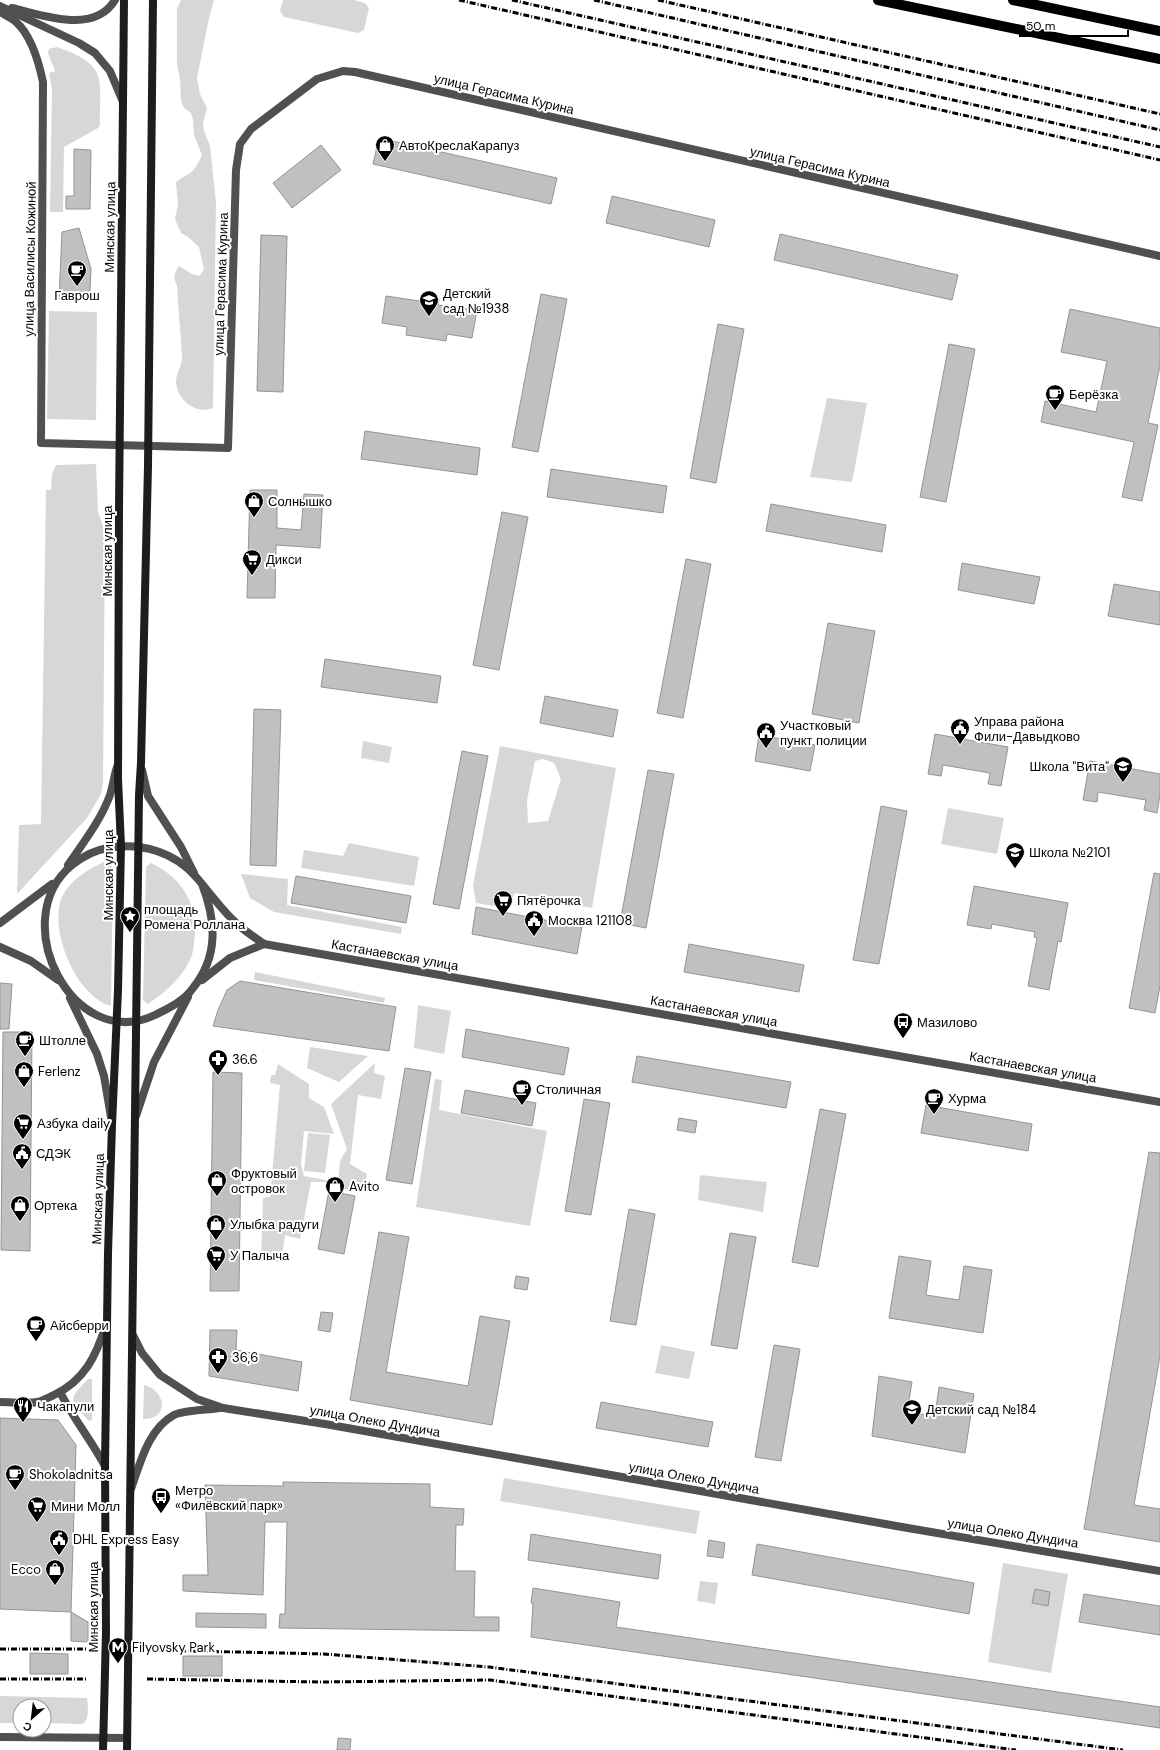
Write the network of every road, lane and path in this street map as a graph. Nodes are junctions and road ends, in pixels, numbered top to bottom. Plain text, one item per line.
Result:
1 (115, 0) edge
2 (124, 0) edge
3 (153, 0) edge
4 (878, 0) edge
5 (1013, 0) edge
6 (0, 6) edge
7 (0, 12) edge
8 (1160, 31) edge
9 (1160, 59) edge
10 (123, 102) junction
11 (1160, 256) edge
12 (119, 446) junction
13 (148, 446) junction
14 (118, 762) junction
15 (141, 763) junction
16 (121, 846) junction
17 (138, 846) junction
18 (60, 876) junction
19 (196, 877) junction
20 (202, 884) junction
21 (0, 923) edge
22 (264, 944) junction
23 (0, 947) edge
24 (198, 982) junction
25 (61, 984) junction
26 (192, 991) junction
27 (67, 992) junction
28 (118, 1020) junction
29 (136, 1021) junction
30 (1160, 1102) edge
31 (134, 1122) junction
32 (112, 1125) junction
33 (108, 1319) junction
34 (133, 1335) junction
35 (60, 1392) junction
36 (0, 1402) edge
37 (223, 1408) junction
38 (105, 1466) junction
39 (131, 1490) junction
40 (1160, 1571) edge
41 (0, 1737) edge
42 (103, 1738) junction
43 (127, 1738) junction
44 (103, 1750) edge
45 (127, 1750) edge

1 - 6 street
2 - 10 main road, Минская улица
3 - 13 main road
4 - 9 main road
5 - 8 main road
6 - 10 street
7 - 12 street, улица Василисы Кожиной
10 - 12 main road, Минская улица
11 - 13 street, улица Герасима Курина
12 - 13 street
12 - 14 main road, Минская улица
13 - 15 main road
14 - 16 main road, Минская улица
14 - 18 street
15 - 17 main road
15 - 19 street
16 - 17 street, Кастанаевская улица
16 - 18 street, Кастанаевская улица
16 - 28 main road, Минская улица
17 - 19 street, Кастанаевская улица
17 - 29 main road
18 - 21 street, Кастанаевская улица
18 - 25 street, Кастанаевская улица
19 - 20 street, Кастанаевская улица
20 - 22 street, Кастанаевская улица
20 - 24 street, Кастанаевская улица
22 - 24 street, Кастанаевская улица
22 - 30 street, Кастанаевская улица
23 - 25 street, Кастанаевская улица
24 - 26 street, Кастанаевская улица
25 - 27 street, Кастанаевская улица
26 - 29 street, Кастанаевская улица
26 - 31 street
27 - 28 street, Кастанаевская улица
27 - 32 street
28 - 29 street, Кастанаевская улица
28 - 32 main road, Минская улица
29 - 31 main road
31 - 34 main road
32 - 33 main road, Минская улица
33 - 35 street
33 - 38 main road, Минская улица
34 - 37 street, улица Олеко Дундича
34 - 39 main road
35 - 36 street
35 - 38 street
37 - 39 street, улица Олеко Дундича
37 - 40 street, улица Олеко Дундича
38 - 42 main road, Минская улица
39 - 43 main road
41 - 42 street
42 - 43 street
42 - 44 main road, Минская улица
43 - 45 main road

